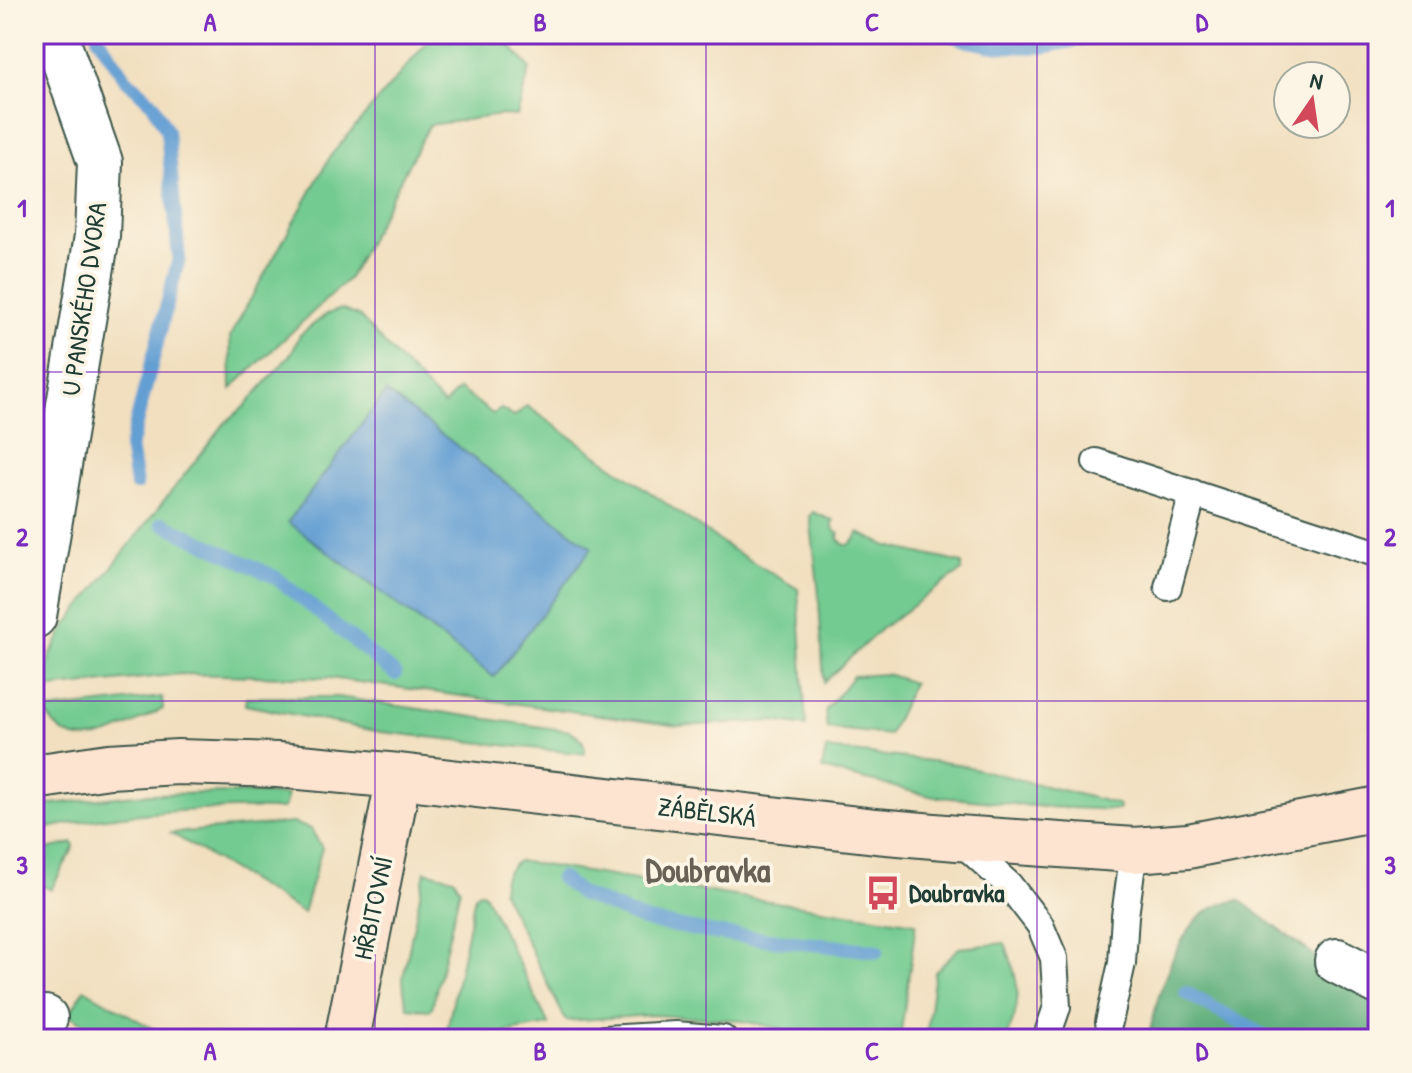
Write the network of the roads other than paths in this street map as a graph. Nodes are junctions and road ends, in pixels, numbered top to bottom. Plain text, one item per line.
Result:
1 (55, 34) edge
2 (1096, 462) dead end
3 (1193, 493) junction
4 (1378, 554) edge
5 (1168, 587) dead end
6 (34, 616) edge
7 (399, 776) junction
8 (34, 777) edge
9 (1378, 809) edge
10 (957, 838) junction
11 (1134, 850) junction
12 (1337, 961) dead end
13 (1378, 982) edge
14 (1109, 1022) dead end
15 (347, 1039) edge
16 (605, 1039) edge
17 (723, 1039) edge
18 (1046, 1039) edge

1 - 6 street, U PANSKÉHO DVORA
2 - 3 lane
3 - 4 lane
3 - 5 lane
7 - 8 main road, ZÁBĚLSKÁ
7 - 10 main road, ZÁBĚLSKÁ
7 - 15 main road, HŘBITOVNÍ
9 - 11 main road, ZÁBĚLSKÁ
10 - 11 main road, ZÁBĚLSKÁ
10 - 18 lane
11 - 14 lane
12 - 13 street
16 - 17 lane

